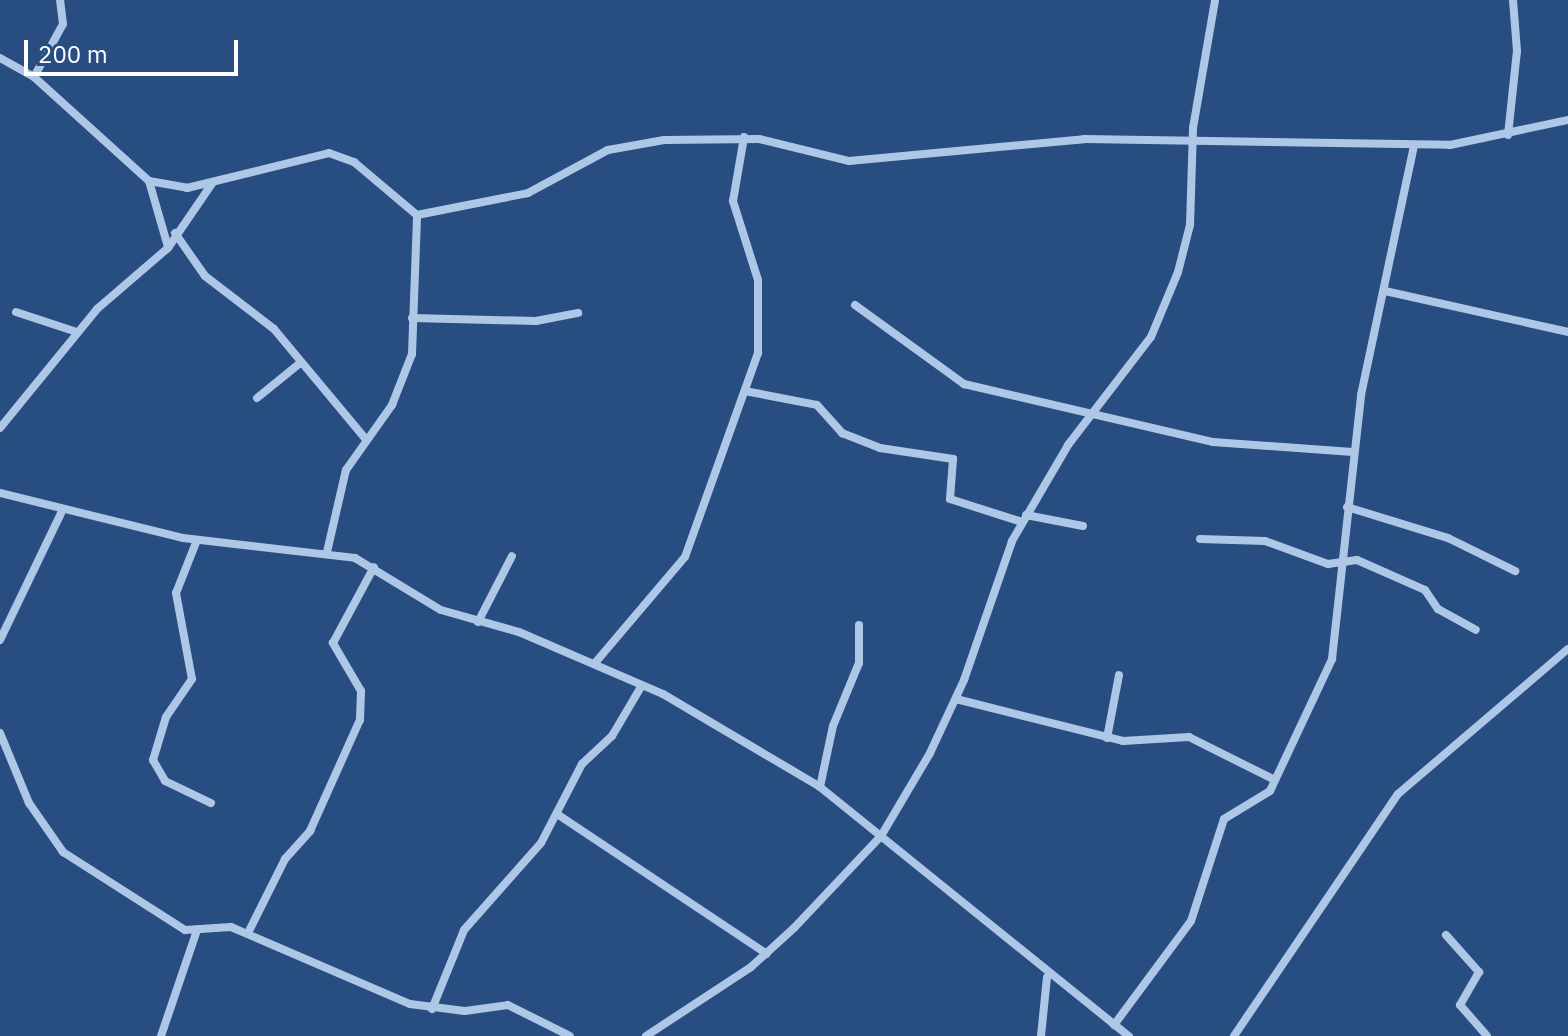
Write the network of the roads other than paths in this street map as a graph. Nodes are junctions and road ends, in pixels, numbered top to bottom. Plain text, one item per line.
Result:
1 (60, 0) edge
2 (1215, 0) edge
3 (1513, 0) edge
4 (0, 58) edge
5 (34, 77) junction
6 (1568, 120) edge
7 (1508, 135) junction
8 (744, 137) junction
9 (1192, 146) junction
10 (1414, 146) junction
11 (149, 181) junction
12 (213, 182) junction
13 (417, 215) junction
14 (175, 233) junction
15 (168, 248) junction
16 (1385, 291) junction
17 (855, 305) dead end
18 (16, 312) dead end
19 (578, 313) dead end
20 (412, 318) junction
21 (77, 332) junction
22 (1568, 332) edge
23 (300, 363) junction
24 (745, 391) junction
25 (257, 398) dead end
26 (1095, 417) junction
27 (0, 428) edge
28 (364, 437) junction
29 (1353, 452) junction
30 (0, 493) edge
31 (1347, 507) junction
32 (61, 513) junction
33 (1024, 518) junction
34 (1083, 526) dead end
35 (1200, 539) dead end
36 (197, 540) junction
37 (327, 552) junction
38 (512, 556) dead end
39 (1338, 562) junction
40 (374, 567) junction
41 (1515, 571) dead end
42 (478, 622) junction
43 (859, 625) dead end
44 (1476, 630) dead end
45 (0, 640) edge
46 (1568, 649) edge
47 (595, 663) junction
48 (1119, 675) dead end
49 (642, 685) junction
50 (956, 699) junction
51 (0, 733) edge
52 (1107, 738) junction
53 (1275, 780) junction
54 (820, 787) junction
55 (211, 803) dead end
56 (557, 814) junction
57 (881, 836) junction
58 (196, 933) junction
59 (248, 933) junction
60 (1446, 935) dead end
61 (767, 954) junction
62 (1047, 977) junction
63 (432, 1009) junction
64 (1114, 1025) junction
65 (161, 1036) edge
66 (570, 1036) edge
67 (646, 1036) edge
68 (1041, 1036) edge
69 (1129, 1036) edge
70 (1234, 1036) edge
71 (1487, 1036) edge

1 - 5 street
2 - 9 street
3 - 7 street
4 - 5 street
5 - 11 street
6 - 7 street
7 - 10 street
8 - 9 street
8 - 13 street
8 - 24 street
9 - 10 street
9 - 26 street
10 - 16 street
11 - 12 street
11 - 15 street
12 - 13 street
12 - 14 street
13 - 20 street
14 - 15 street
14 - 23 street
15 - 21 street
16 - 22 street
16 - 29 street
17 - 26 street
18 - 21 street
19 - 20 street
20 - 28 street
21 - 27 street
23 - 25 street
23 - 28 street
24 - 33 street
24 - 47 street
26 - 29 street
26 - 33 street
28 - 37 street
29 - 31 street
30 - 32 street
31 - 39 street
31 - 41 street
32 - 36 street
32 - 45 street
33 - 34 street
33 - 50 street
35 - 39 street
36 - 37 street
36 - 55 street
37 - 40 street
38 - 42 street
39 - 44 street
39 - 53 street
40 - 42 street
40 - 59 street
42 - 47 street
43 - 54 street
46 - 70 street
47 - 49 street
48 - 52 street
49 - 54 street
49 - 56 street
50 - 52 street
50 - 57 street
51 - 58 street
52 - 53 street
53 - 64 street
54 - 57 street
56 - 61 street
56 - 63 street
57 - 61 street
57 - 62 street
58 - 59 street
58 - 65 street
59 - 63 street
60 - 71 street
61 - 67 street
62 - 64 street
62 - 68 street
63 - 66 street
64 - 69 street

